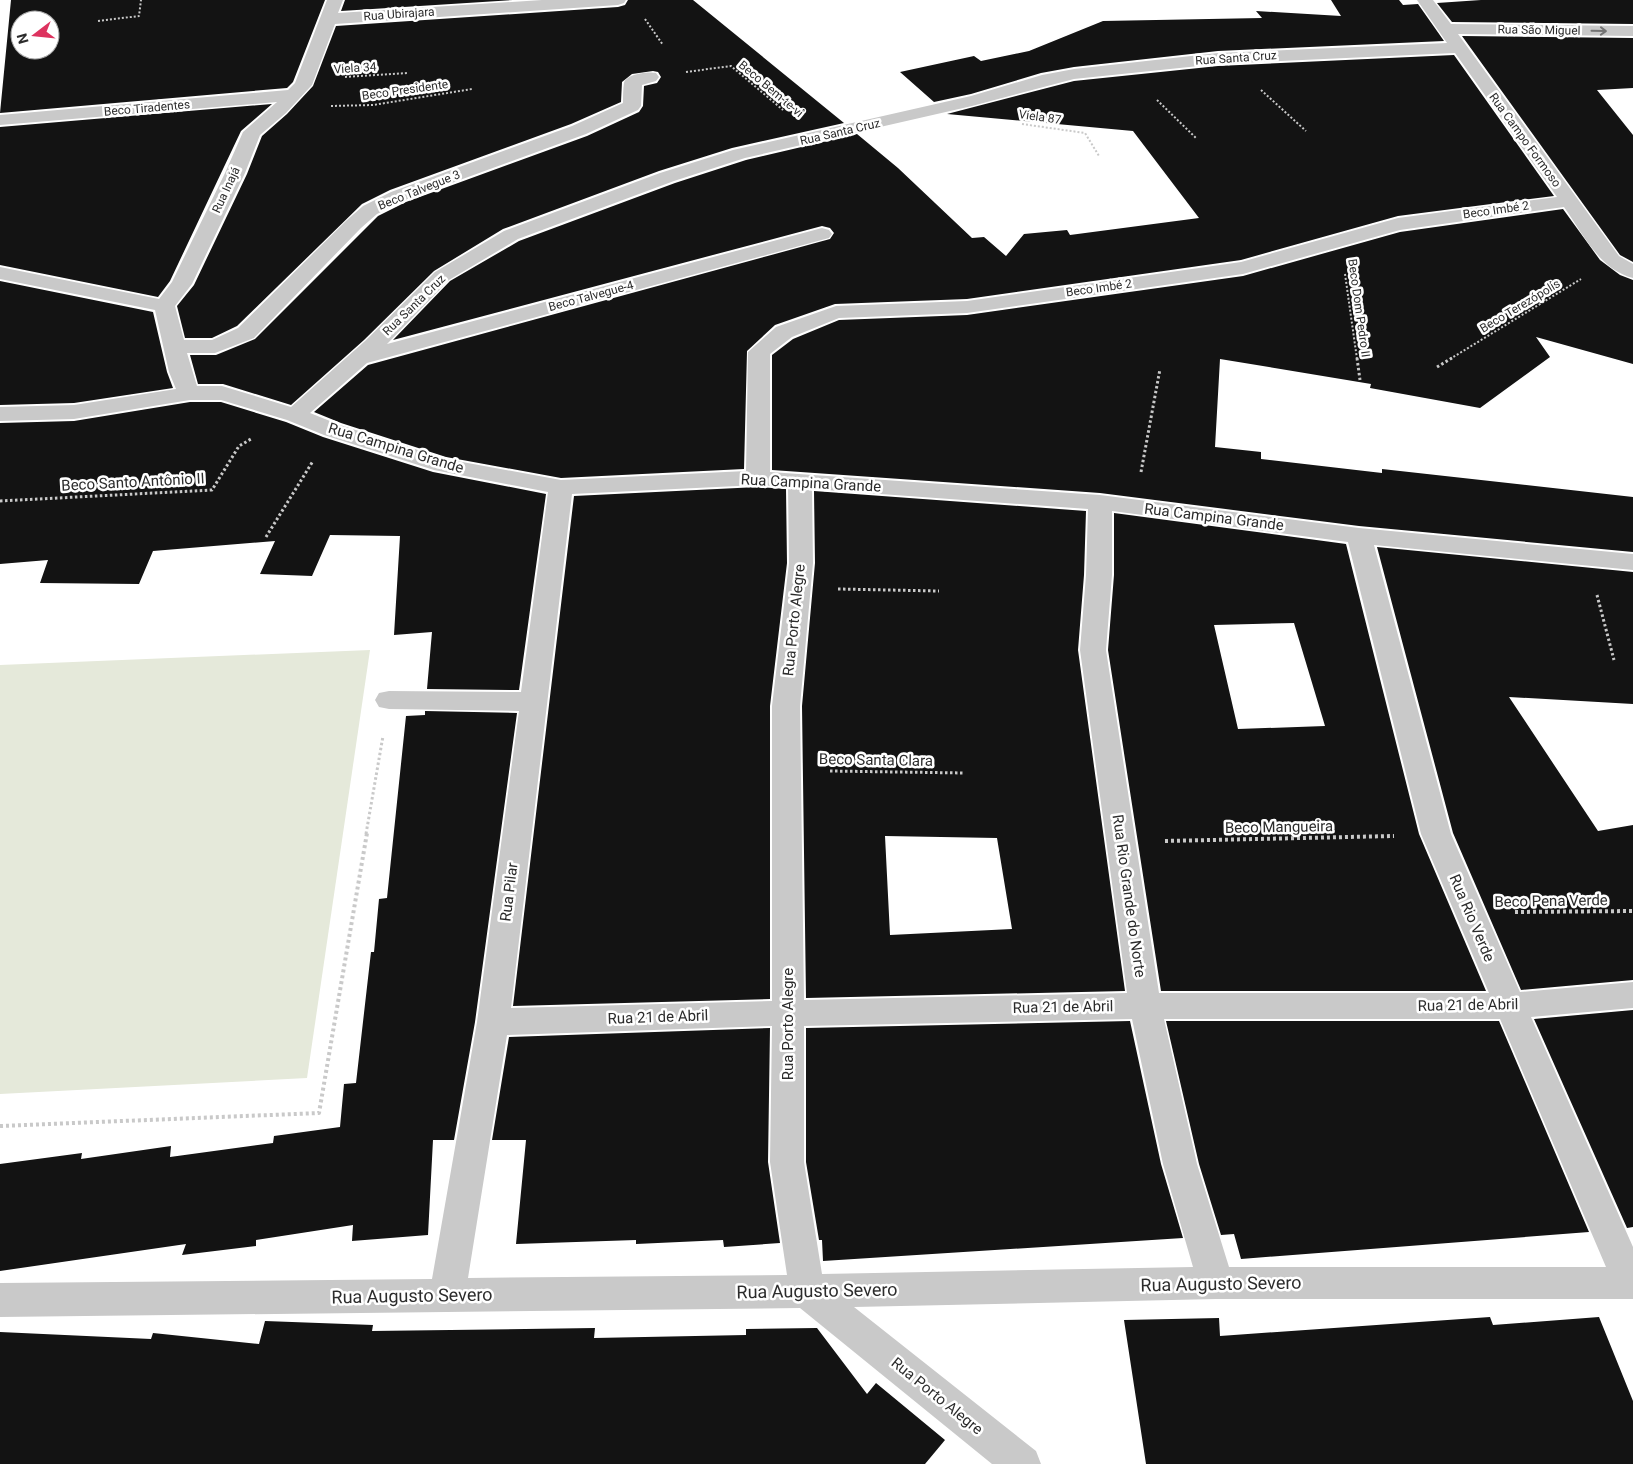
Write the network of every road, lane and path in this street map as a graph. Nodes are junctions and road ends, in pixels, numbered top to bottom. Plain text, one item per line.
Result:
1 (141, 0) edge
2 (335, 0) edge
3 (618, 0) edge
4 (1425, 0) edge
5 (643, 15) dead end
6 (329, 19) junction
7 (98, 21) dead end
8 (1445, 29) junction
9 (1633, 31) edge
10 (1458, 48) junction
11 (1228, 58) junction
12 (1130, 66) junction
13 (407, 73) dead end
14 (650, 77) junction
15 (300, 88) junction
16 (472, 89) dead end
17 (972, 101) junction
18 (280, 109) junction
19 (0, 120) edge
20 (1306, 131) dead end
21 (815, 138) junction
22 (1196, 138) dead end
23 (1099, 156) dead end
24 (1569, 200) junction
25 (822, 234) dead end
26 (1340, 239) junction
27 (1612, 260) junction
28 (1633, 272) edge
29 (0, 273) edge
30 (164, 306) junction
31 (175, 347) junction
32 (360, 358) junction
33 (1437, 367) dead end
34 (1160, 369) dead end
35 (1360, 380) dead end
36 (190, 393) junction
37 (0, 414) edge
38 (295, 415) junction
39 (332, 430) junction
40 (758, 478) junction
41 (800, 481) junction
42 (561, 487) junction
43 (0, 500) edge
44 (1100, 502) junction
45 (1134, 507) junction
46 (1359, 536) junction
47 (266, 537) dead end
48 (1588, 558) junction
49 (1633, 562) edge
50 (798, 588) junction
51 (938, 591) dead end
52 (1614, 660) dead end
53 (389, 700) joint
54 (533, 702) junction
55 (787, 771) junction
56 (965, 773) dead end
57 (1436, 834) junction
58 (1122, 841) junction
59 (1633, 911) edge
60 (1469, 913) junction
61 (1633, 995) edge
62 (1145, 1006) junction
63 (1510, 1006) junction
64 (788, 1013) junction
65 (493, 1022) junction
66 (0, 1126) edge
67 (1216, 1283) junction
68 (1632, 1283) edge
69 (807, 1291) junction
70 (447, 1295) junction
71 (0, 1300) edge
72 (1022, 1464) edge

1 - 7 path
2 - 6 street, Rua Inajá
3 - 6 street, Rua Ubirajara
4 - 8 street, Rua Campo Formoso
5 - 14 path
6 - 15 street, Rua Inajá
8 -> 9 street, Rua São Miguel
8 - 10 street, Rua Campo Formoso
10 - 11 street, Rua Santa Cruz
10 - 24 street, Rua Campo Formoso
11 - 12 street, Rua Santa Cruz
11 - 20 path
12 - 17 street, Rua Santa Cruz
12 - 22 path
13 - 15 path, Viela 34
14 - 21 path, Beco Bem-te-vi
14 - 31 street, Beco Talvegue 3
15 - 18 street, Rua Inajá
15 - 19 street, Beco Tiradentes
16 - 18 path, Beco Presidente
17 - 21 street, Rua Santa Cruz
17 - 23 path, Viela 87
18 - 30 street, Rua Inajá
21 - 32 street, Rua Santa Cruz
24 - 26 street, Beco Imbé 2
24 - 27 street, Rua Campo Formoso
25 - 32 street, Beco Talvegue-4
26 - 35 path, Beco Dom Pedro II
26 - 40 street, Beco Imbé 2
27 - 28 street, Rua Campo Formoso
27 - 33 path, Beco Terezópolis
29 - 30 street
30 - 31 street
31 - 36 street
32 - 38 street, Rua Santa Cruz
34 - 45 path
36 - 37 street, Rua Campina Grande
36 - 38 street, Rua Campina Grande
38 - 39 street, Rua Campina Grande
38 - 43 path, Beco Santo Antônio II
39 - 42 street, Rua Campina Grande
39 - 47 path
40 - 41 street, Rua Campina Grande
40 - 42 street, Rua Campina Grande
41 - 44 street, Rua Campina Grande
41 - 50 street, Rua Porto Alegre
42 - 54 street, Rua Pilar
44 - 45 street, Rua Campina Grande
44 - 58 street, Rua Rio Grande do Norte
45 - 46 street, Rua Campina Grande
46 - 48 street, Rua Campina Grande
46 - 57 street, Rua Rio Verde
48 - 49 street, Rua Campina Grande
48 - 52 path
50 - 51 path
50 - 55 street, Rua Porto Alegre
53 - 54 street
53 - 66 path
54 - 65 street, Rua Pilar
55 - 56 path, Beco Santa Clara
55 - 64 street, Rua Porto Alegre
57 - 58 path, Beco Mangueira
57 - 60 street, Rua Rio Verde
58 - 62 street, Rua Rio Grande do Norte
59 - 60 path, Beco Pena Verde
60 - 63 street, Rua Rio Verde
61 - 63 street, Rua 21 de Abril
62 - 63 street, Rua 21 de Abril
62 - 64 street, Rua 21 de Abril
62 - 67 street, Rua Rio Grande do Norte
63 - 68 street, Rua Rio Verde
64 - 65 street, Rua 21 de Abril
64 - 69 street, Rua Porto Alegre
65 - 70 street, Rua Pilar
67 - 68 street, Rua Augusto Severo
67 - 69 street, Rua Augusto Severo
69 - 70 street, Rua Augusto Severo
69 - 72 street, Rua Porto Alegre
70 - 71 street, Rua Augusto Severo

